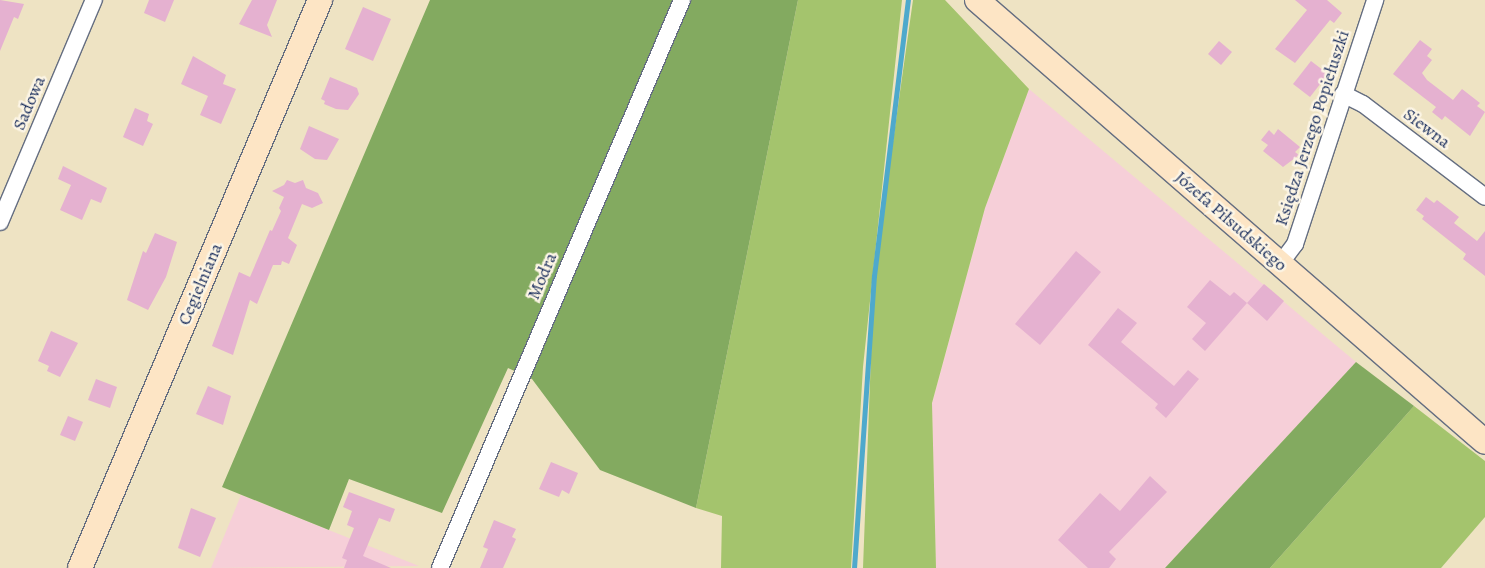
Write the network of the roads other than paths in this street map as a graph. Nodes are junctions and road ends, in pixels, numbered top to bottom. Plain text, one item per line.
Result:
1 (94, 0) edge
2 (320, 0) edge
3 (682, 0) edge
4 (977, 0) edge
5 (1374, 0) edge
6 (1343, 94) junction
7 (1485, 197) edge
8 (0, 222) edge
9 (1280, 264) junction
10 (1485, 442) edge
11 (80, 568) edge
12 (440, 568) edge

1 - 8 street, Sadowa
2 - 11 main road, Cegielniana
3 - 12 street, Modra
4 - 9 main road, Józefa Piłsudskiego
5 - 6 street, Księdza Jerzego Popiełuszki
6 - 7 street, Siewna
6 - 9 street, Księdza Jerzego Popiełuszki
9 - 10 main road, Józefa Piłsudskiego

